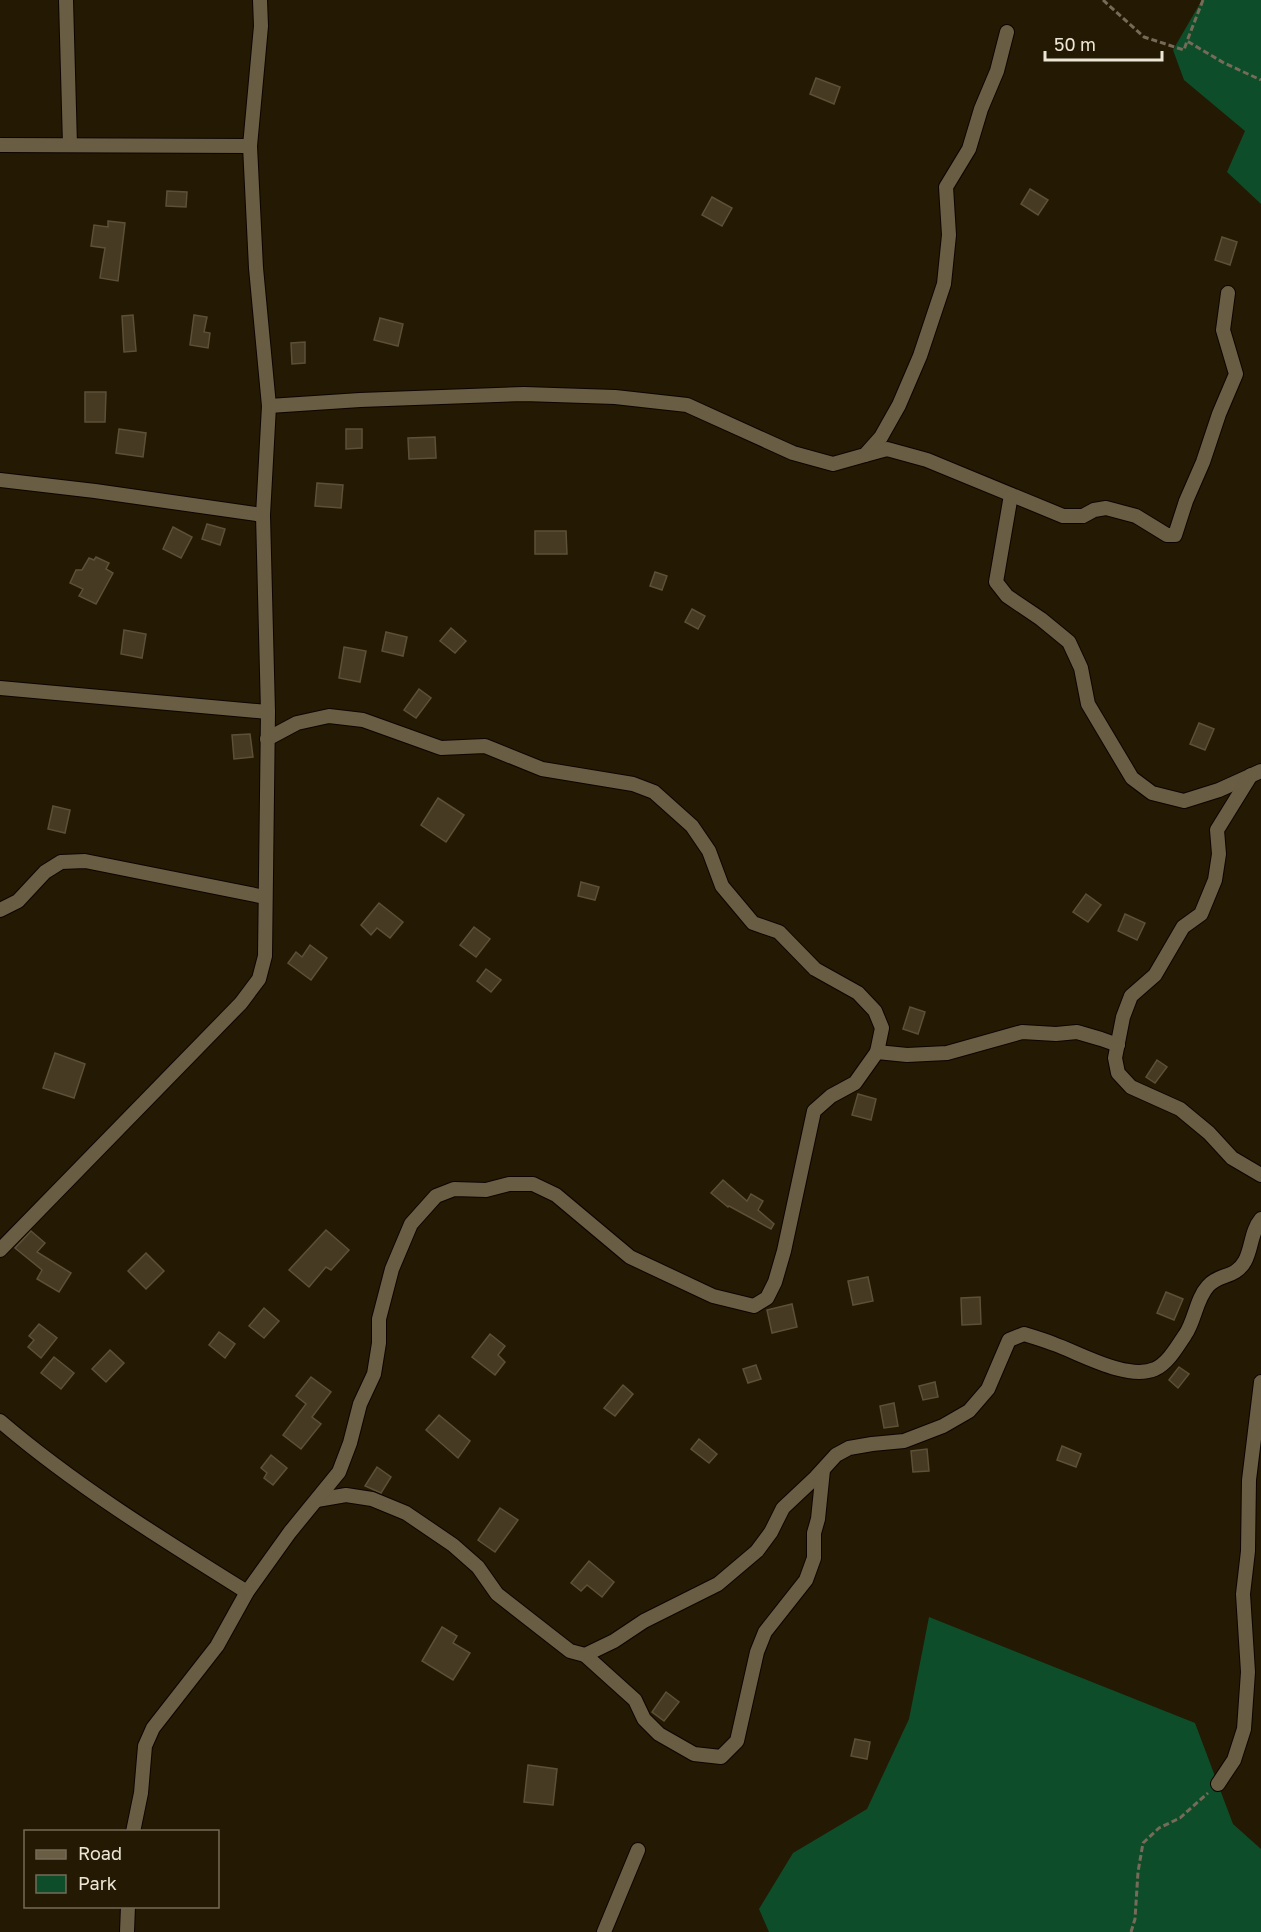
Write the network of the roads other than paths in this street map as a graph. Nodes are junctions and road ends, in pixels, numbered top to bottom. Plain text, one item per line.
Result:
1 (66, 0) edge
2 (260, 0) edge
3 (1007, 32) dead end
4 (0, 145) edge
5 (70, 145) junction
6 (250, 146) junction
7 (1228, 293) dead end
8 (269, 406) junction
9 (864, 455) junction
10 (0, 480) edge
11 (1011, 495) junction
12 (263, 514) junction
13 (0, 688) edge
14 (268, 712) junction
15 (267, 739) junction
16 (1256, 773) edge
17 (265, 897) junction
18 (0, 910) edge
19 (1118, 1046) junction
20 (877, 1052) junction
21 (1261, 1175) edge
22 (1261, 1219) edge
23 (0, 1250) edge
24 (1261, 1382) edge
25 (0, 1421) edge
26 (823, 1470) junction
27 (317, 1500) junction
28 (247, 1592) junction
29 (585, 1655) junction
30 (1218, 1784) road end
31 (134, 1830) edge
32 (638, 1850) dead end
33 (128, 1908) edge
34 (127, 1932) edge
35 (604, 1932) edge

1 - 5 street
2 - 6 street
3 - 9 street
4 - 5 street
5 - 6 street
6 - 8 street
7 - 11 street
8 - 9 street
8 - 12 street
9 - 11 street
10 - 12 street
11 - 16 street
12 - 14 street
13 - 14 street
14 - 15 street
15 - 17 street
15 - 20 street
16 - 19 street
17 - 18 street
17 - 23 street
19 - 20 street
19 - 21 street
20 - 27 street
22 - 26 street
24 - 30 street
25 - 28 street
26 - 29 street
26 - 29 street
27 - 28 street
27 - 29 street
28 - 31 street
32 - 35 street
33 - 34 street

